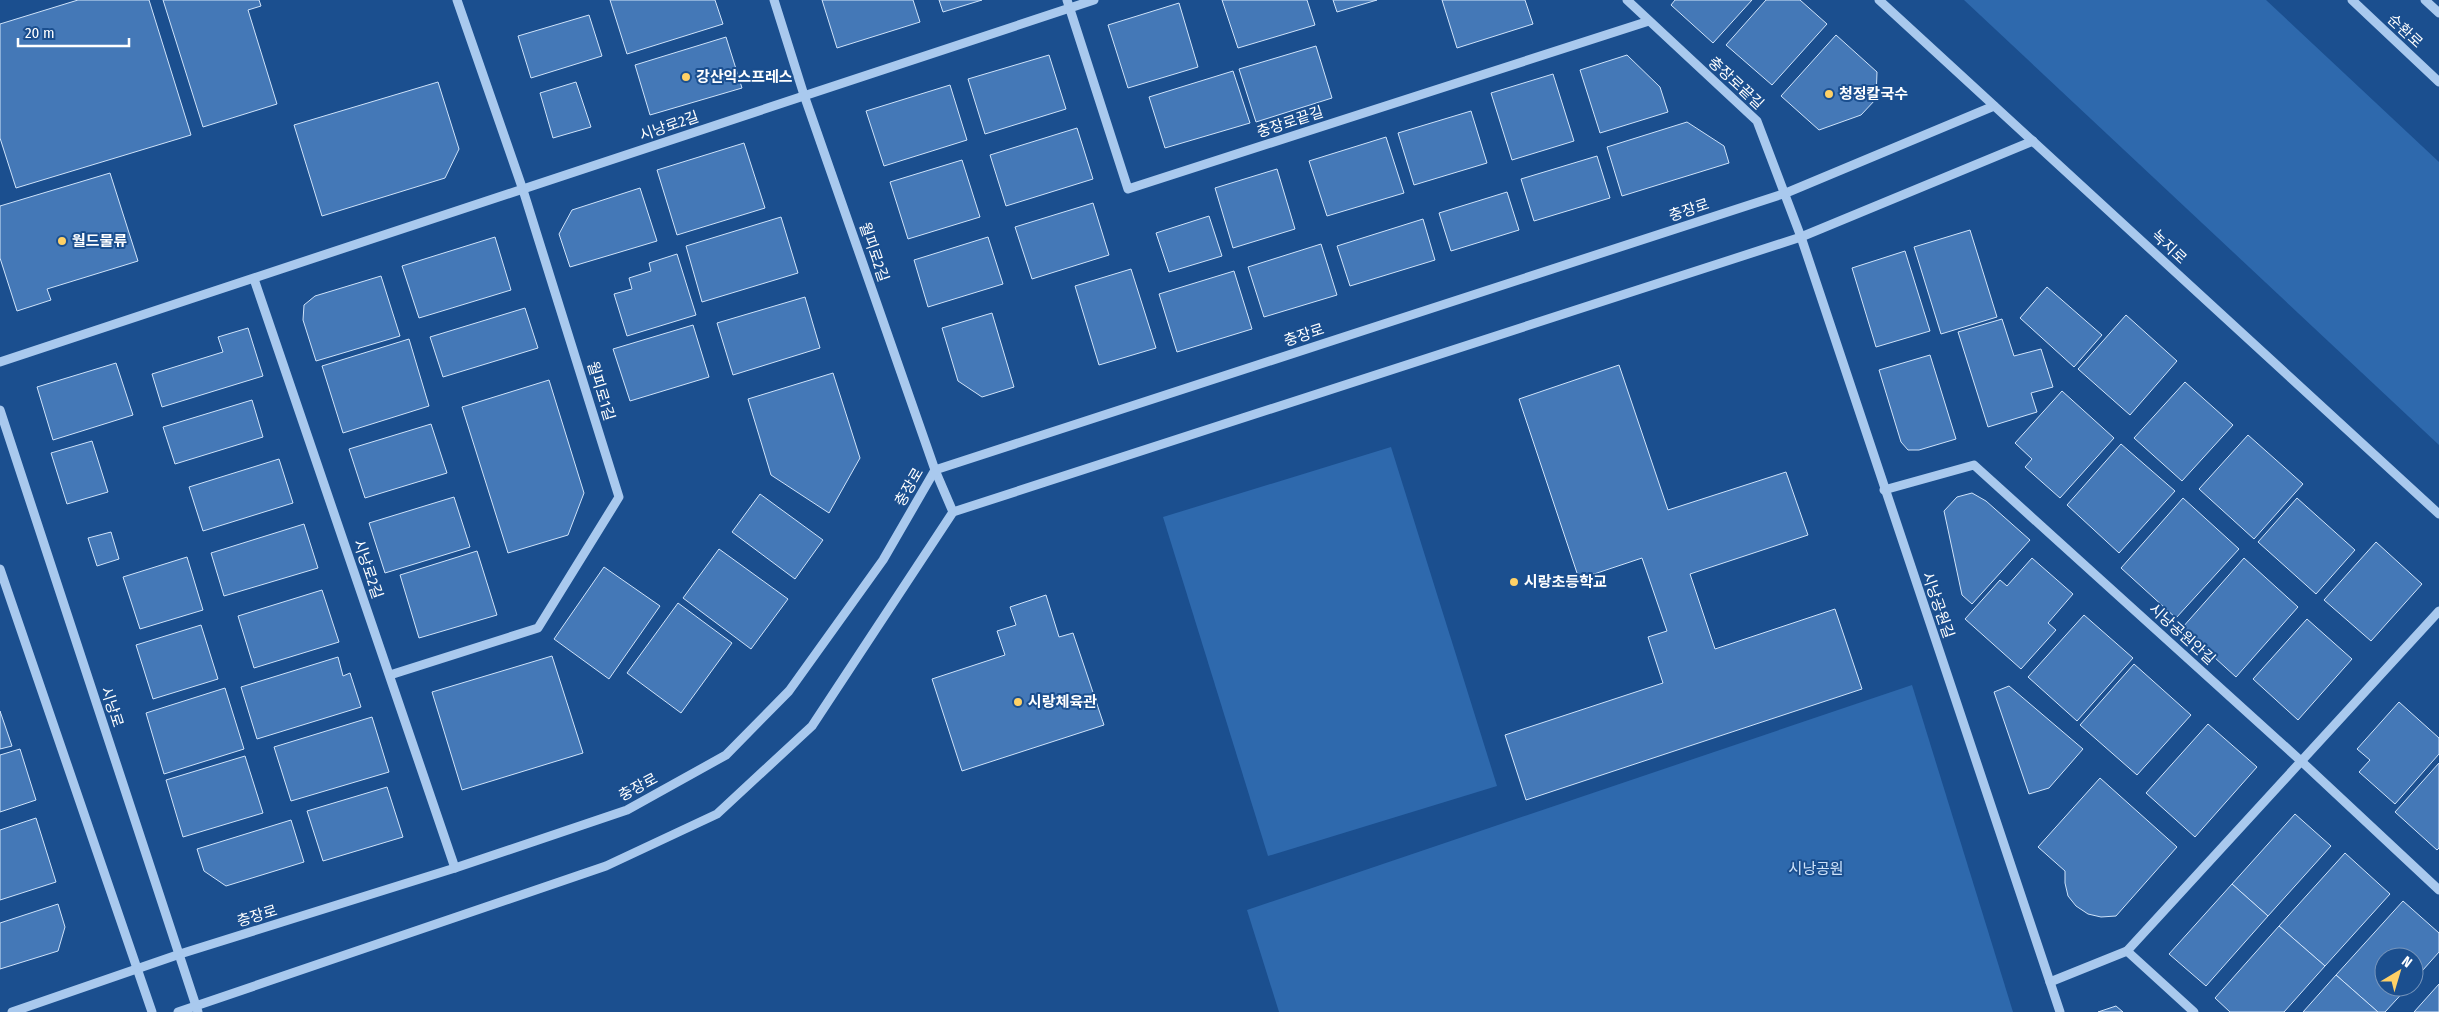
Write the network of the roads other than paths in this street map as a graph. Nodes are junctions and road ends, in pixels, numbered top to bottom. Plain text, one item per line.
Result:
1 (457, 0) edge
2 (774, 0) edge
3 (1094, 0) edge
4 (1627, 0) edge
5 (1880, 0) edge
6 (2352, 0) edge
7 (2425, 0) edge
8 (1069, 4) edge
9 (2439, 13) edge
10 (1649, 21) junction
11 (2439, 82) edge
12 (804, 95) junction
13 (1994, 106) junction
14 (2033, 141) junction
15 (523, 190) junction
16 (1786, 193) junction
17 (1801, 237) junction
18 (254, 279) junction
19 (0, 362) edge
20 (0, 410) edge
21 (936, 470) junction
22 (1884, 490) junction
23 (953, 512) junction
24 (2439, 514) edge
25 (0, 569) edge
26 (2439, 611) edge
27 (390, 675) junction
28 (2302, 761) junction
29 (455, 868) junction
30 (2439, 890) edge
31 (2127, 951) junction
32 (180, 954) junction
33 (138, 968) junction
34 (2050, 982) junction
35 (197, 1009) edge
36 (12, 1012) edge
37 (152, 1012) edge
38 (178, 1012) edge
39 (2060, 1012) edge
40 (2194, 1012) edge

1 - 15 street, 월피로1길
2 - 12 street, 월피로2길
3 - 8 street, 시낭로2길
4 - 10 street, 충장로끝길
5 - 13 street, 녹지로
6 - 11 street, 순환로
7 - 9 street
8 - 10 street, 충장로끝길
8 - 12 street, 시낭로2길
10 - 16 street, 충장로끝길
12 - 15 street, 시낭로2길
12 - 21 street, 월피로2길
13 - 14 street, 녹지로
13 - 16 street, 충장로
14 - 17 street
14 - 24 street, 녹지로
15 - 18 street, 시낭로2길
15 - 27 street, 월피로1길
16 - 17 street, 충장로끝길
16 - 21 street, 충장로
17 - 22 street, 시낭공원길
17 - 23 street
18 - 19 street, 시낭로2길
18 - 27 street, 시낭로2길
20 - 32 street, 시낭로
21 - 23 street, 월피로2길
21 - 29 street, 충장로
22 - 28 street, 시낭공원안길
22 - 34 street, 시낭공원길
23 - 35 street
25 - 33 street
26 - 28 street
27 - 29 street, 시낭로2길
28 - 30 street, 시낭공원안길
28 - 31 street
29 - 32 street, 충장로
31 - 34 street
31 - 40 street
32 - 33 street, 충장로
32 - 35 street, 시낭로
33 - 36 street, 충장로
33 - 37 street
34 - 39 street, 시낭공원길
35 - 38 street

